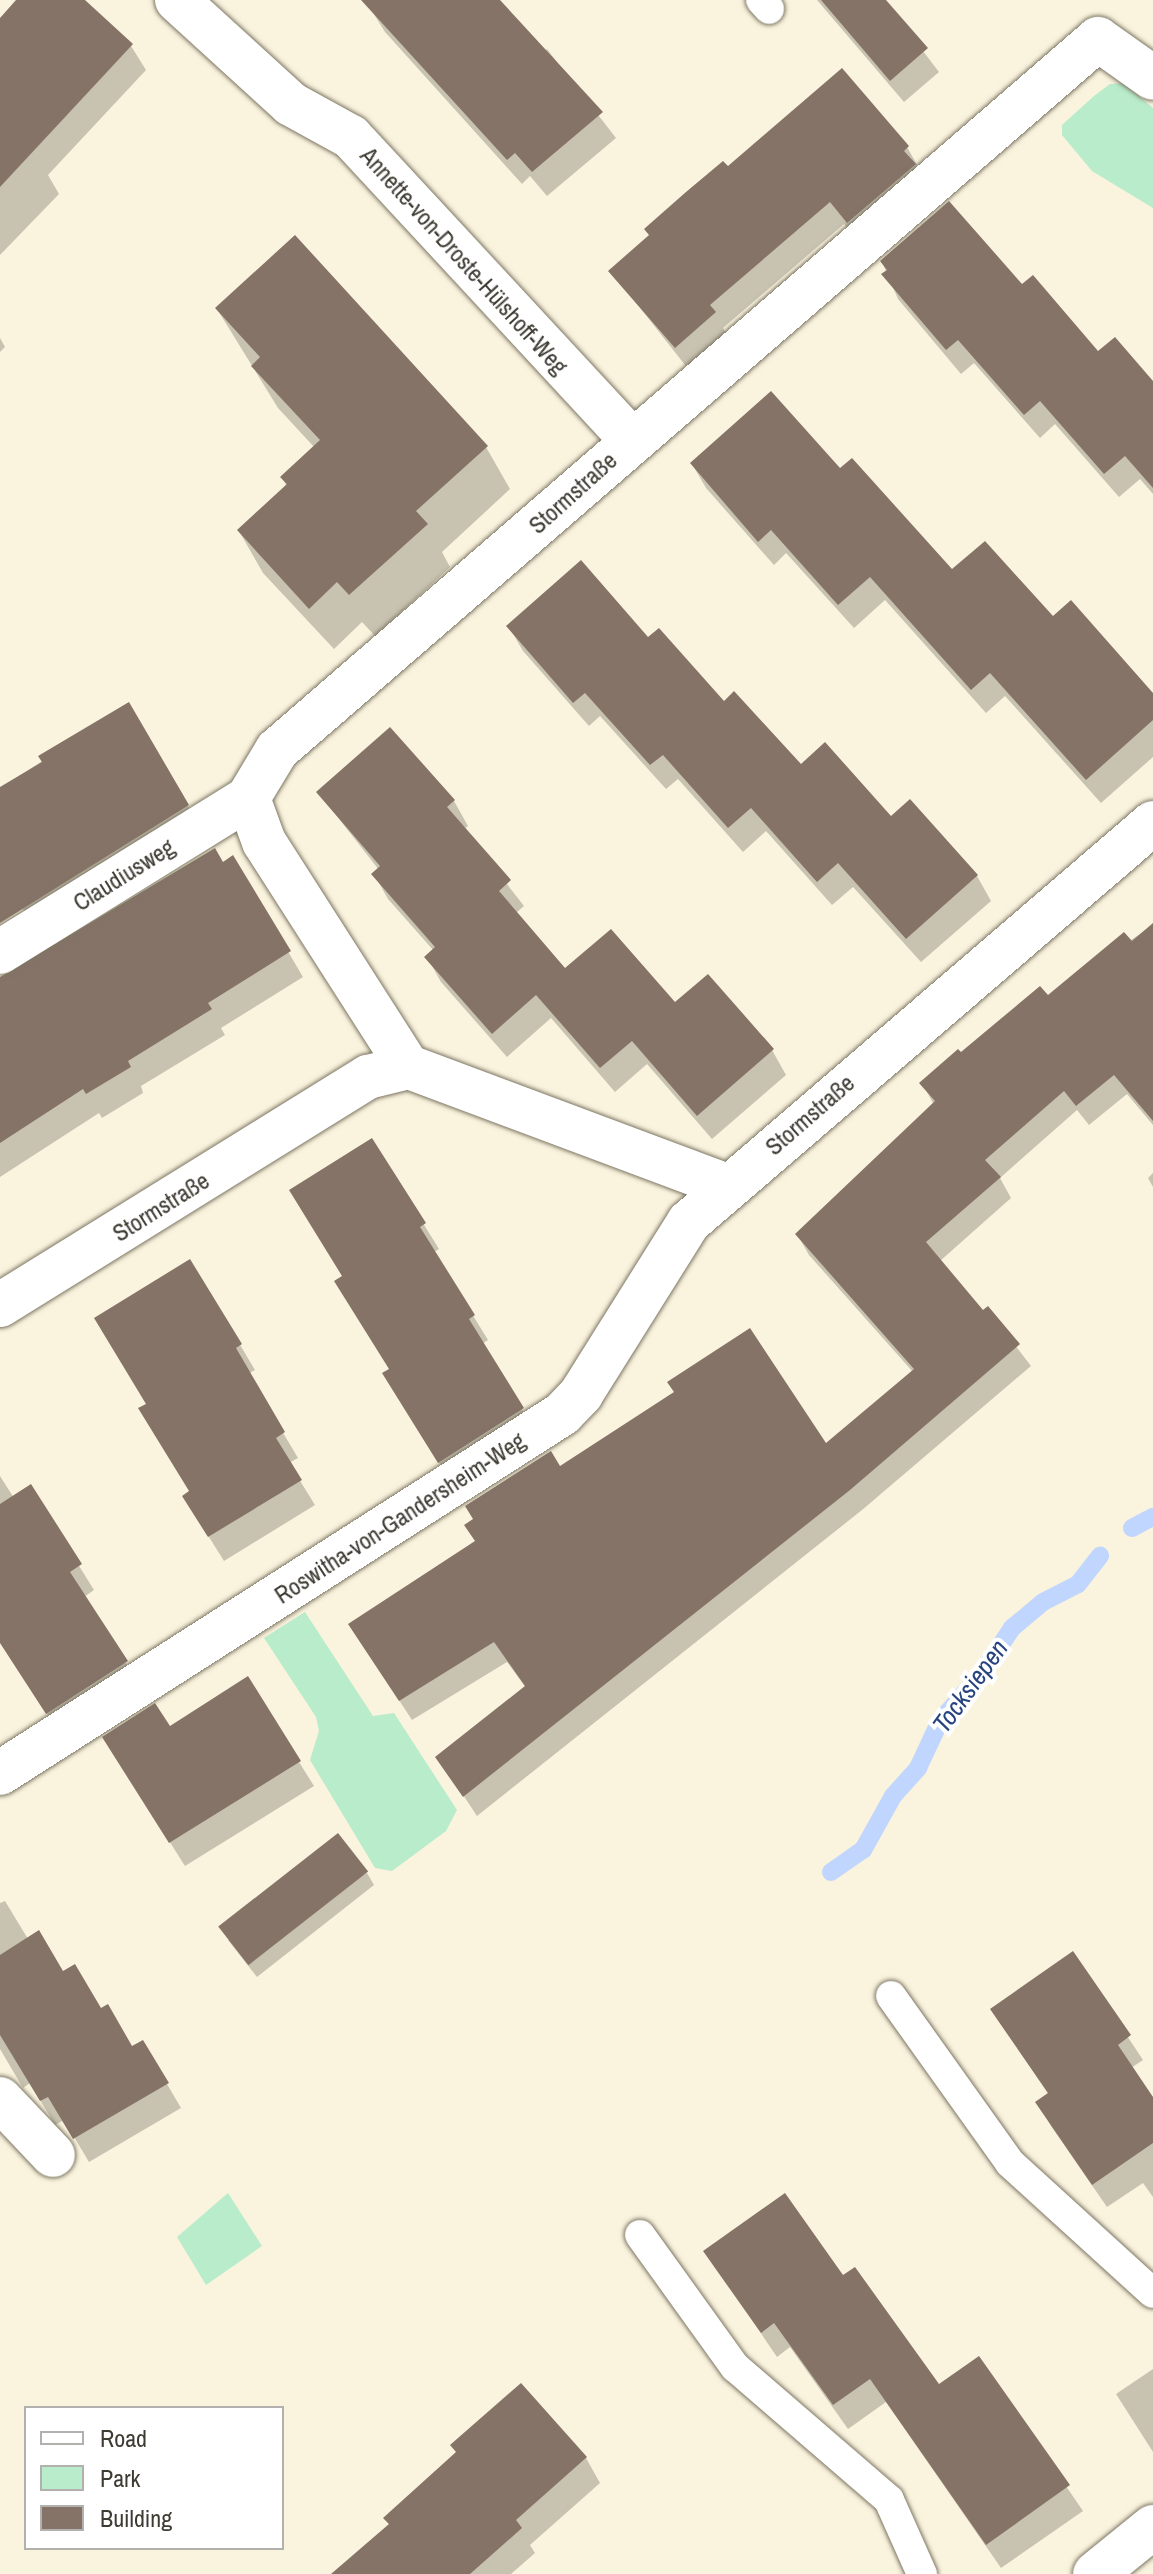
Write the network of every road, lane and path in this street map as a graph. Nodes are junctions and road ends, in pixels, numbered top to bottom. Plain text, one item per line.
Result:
1 (177, 0) edge
2 (1153, 78) edge
3 (632, 440) junction
4 (248, 798) junction
5 (1153, 823) edge
6 (0, 952) edge
7 (408, 1067) junction
8 (727, 1186) junction
9 (0, 1305) edge
10 (0, 1773) edge
11 (891, 1996) dead end
12 (0, 2099) edge
13 (53, 2155) dead end
14 (640, 2235) dead end
15 (1153, 2293) edge
16 (1153, 2527) edge
17 (922, 2574) edge
18 (1095, 2574) edge

1 - 3 street, Annette-von-Droste-Hülshoff-Weg
2 - 3 street, Stormstraße
3 - 4 street, Stormstraße
4 - 6 street, Claudiusweg
4 - 7 street
5 - 8 street, Stormstraße
7 - 8 street
7 - 9 street, Stormstraße
8 - 10 street, Roswitha-von-Gandersheim-Weg
11 - 15 lane
12 - 13 street
14 - 17 lane
16 - 18 street

